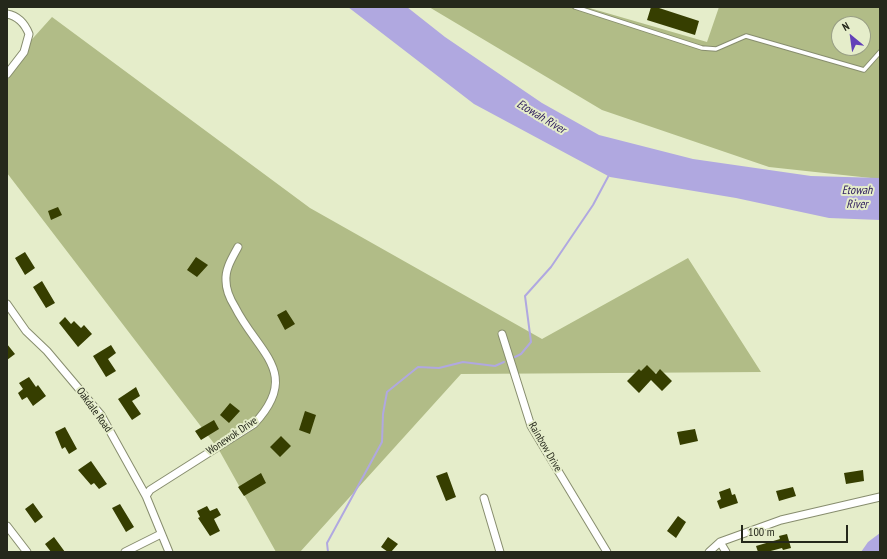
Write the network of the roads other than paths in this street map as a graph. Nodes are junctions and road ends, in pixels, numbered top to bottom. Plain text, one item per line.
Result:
1 (574, 7) edge
2 (7, 14) edge
3 (880, 52) edge
4 (7, 74) edge
5 (238, 247) dead end
6 (7, 304) edge
7 (502, 334) dead end
8 (146, 496) junction
9 (880, 497) edge
10 (484, 498) dead end
11 (7, 526) edge
12 (160, 534) junction
13 (720, 542) junction
14 (27, 552) edge
15 (125, 552) edge
16 (169, 552) edge
17 (500, 552) edge
18 (607, 552) edge
19 (709, 552) edge
20 (726, 552) edge

1 - 3 lane
2 - 4 street
5 - 8 street, Wonewok Drive
6 - 8 street, Oakdale Road
7 - 18 street, Rainbow Drive
8 - 12 street, Oakdale Road
9 - 13 street
10 - 17 street
11 - 14 street
12 - 15 street
12 - 16 street, Oakdale Road
13 - 19 street
13 - 20 street

